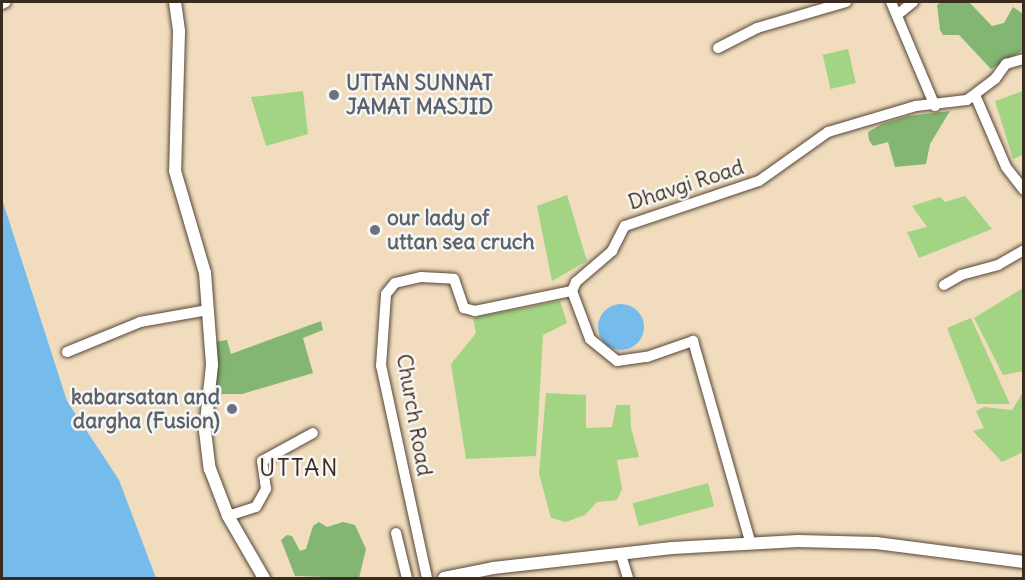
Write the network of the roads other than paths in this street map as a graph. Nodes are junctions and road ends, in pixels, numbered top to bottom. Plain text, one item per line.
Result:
1 (6, 2) edge
2 (175, 2) edge
3 (846, 2) edge
4 (891, 2) edge
5 (913, 2) edge
6 (2, 4) edge
7 (897, 15) junction
8 (718, 48) dead end
9 (1023, 59) edge
10 (975, 95) junction
11 (935, 106) junction
12 (1023, 190) edge
13 (1023, 250) edge
14 (944, 285) dead end
15 (572, 291) junction
16 (208, 310) junction
17 (67, 352) dead end
18 (313, 433) dead end
19 (228, 516) junction
20 (396, 533) dead end
21 (751, 544) junction
22 (621, 555) junction
23 (1023, 562) edge
24 (264, 579) edge
25 (407, 579) edge
26 (427, 579) edge
27 (444, 579) edge
28 (628, 579) edge

1 - 6 street
2 - 16 street
3 - 8 street
4 - 7 street
5 - 7 street
7 - 11 street
9 - 10 street, Dhavgi Road
10 - 11 street, Dhavgi Road
10 - 12 street
11 - 15 street, Dhavgi Road
13 - 14 street
15 - 21 street
15 - 26 street, Church Road
16 - 17 street
16 - 19 street
18 - 19 street
19 - 24 street
20 - 25 street
21 - 22 street
21 - 23 street
22 - 27 street
22 - 28 street

